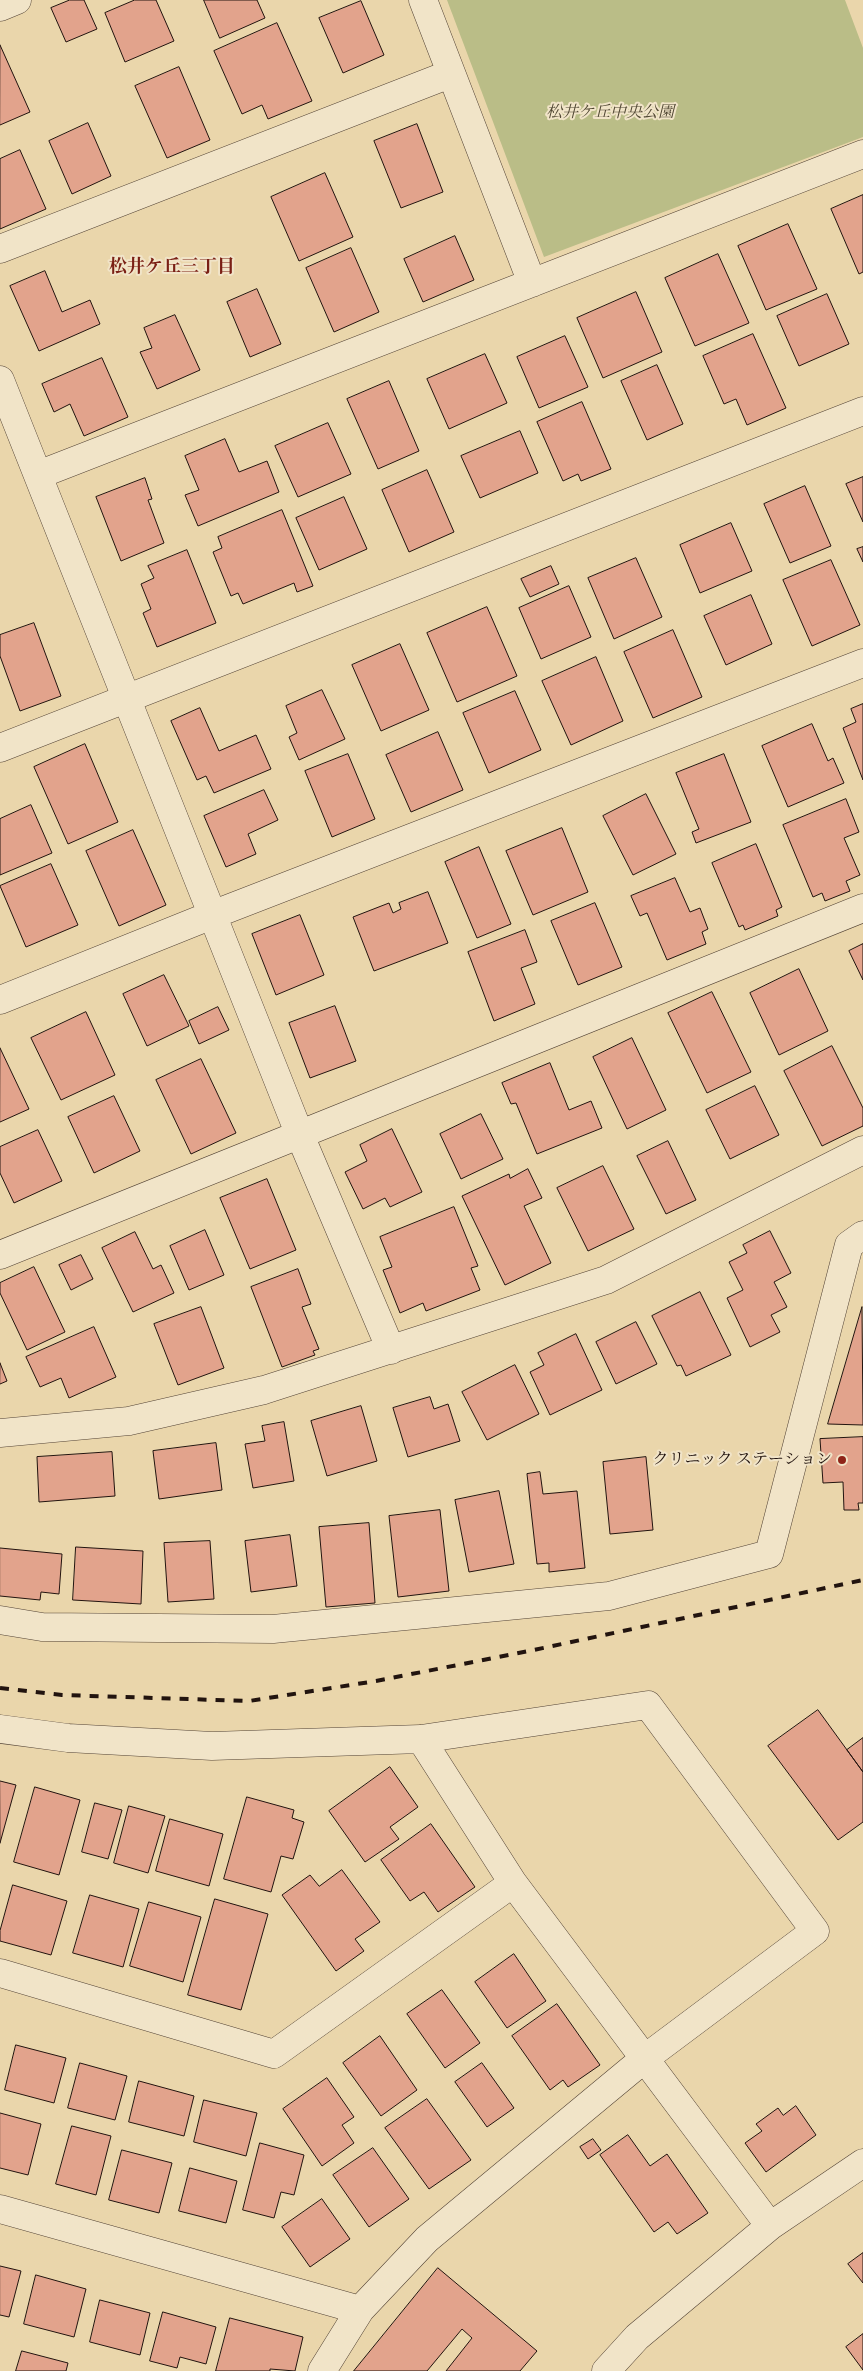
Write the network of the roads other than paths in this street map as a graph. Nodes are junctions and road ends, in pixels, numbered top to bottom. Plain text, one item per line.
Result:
1 (17, 0) edge
2 (423, 0) edge
3 (0, 7) edge
4 (450, 74) junction
5 (863, 154) edge
6 (0, 249) edge
7 (532, 283) junction
8 (0, 380) edge
9 (863, 411) edge
10 (38, 476) junction
11 (863, 663) edge
12 (125, 699) junction
13 (0, 748) edge
14 (863, 908) edge
15 (212, 915) junction
16 (0, 1000) edge
17 (299, 1133) junction
18 (863, 1150) edge
19 (863, 1235) edge
20 (0, 1255) edge
21 (392, 1350) junction
22 (0, 1433) edge
23 (0, 1620) edge
24 (0, 1729) edge
25 (421, 1739) junction
26 (513, 1883) junction
27 (0, 1973) edge
28 (644, 2058) junction
29 (863, 2163) edge
30 (0, 2209) edge
31 (770, 2226) junction
32 (360, 2310) junction
33 (322, 2371) edge
34 (606, 2371) edge

1 - 3 street
2 - 4 street
4 - 6 street
4 - 7 street
5 - 7 street
7 - 10 street
8 - 10 street
9 - 12 street
10 - 12 street
11 - 15 street
12 - 13 street
12 - 15 street
14 - 17 street
15 - 16 street
15 - 17 street
17 - 20 street
17 - 21 street
18 - 21 street
19 - 23 street
21 - 22 street
24 - 25 street
25 - 26 street
25 - 28 street
26 - 27 street
26 - 28 street
28 - 31 street
28 - 32 street
29 - 31 street
30 - 32 street
31 - 34 street
32 - 33 street

